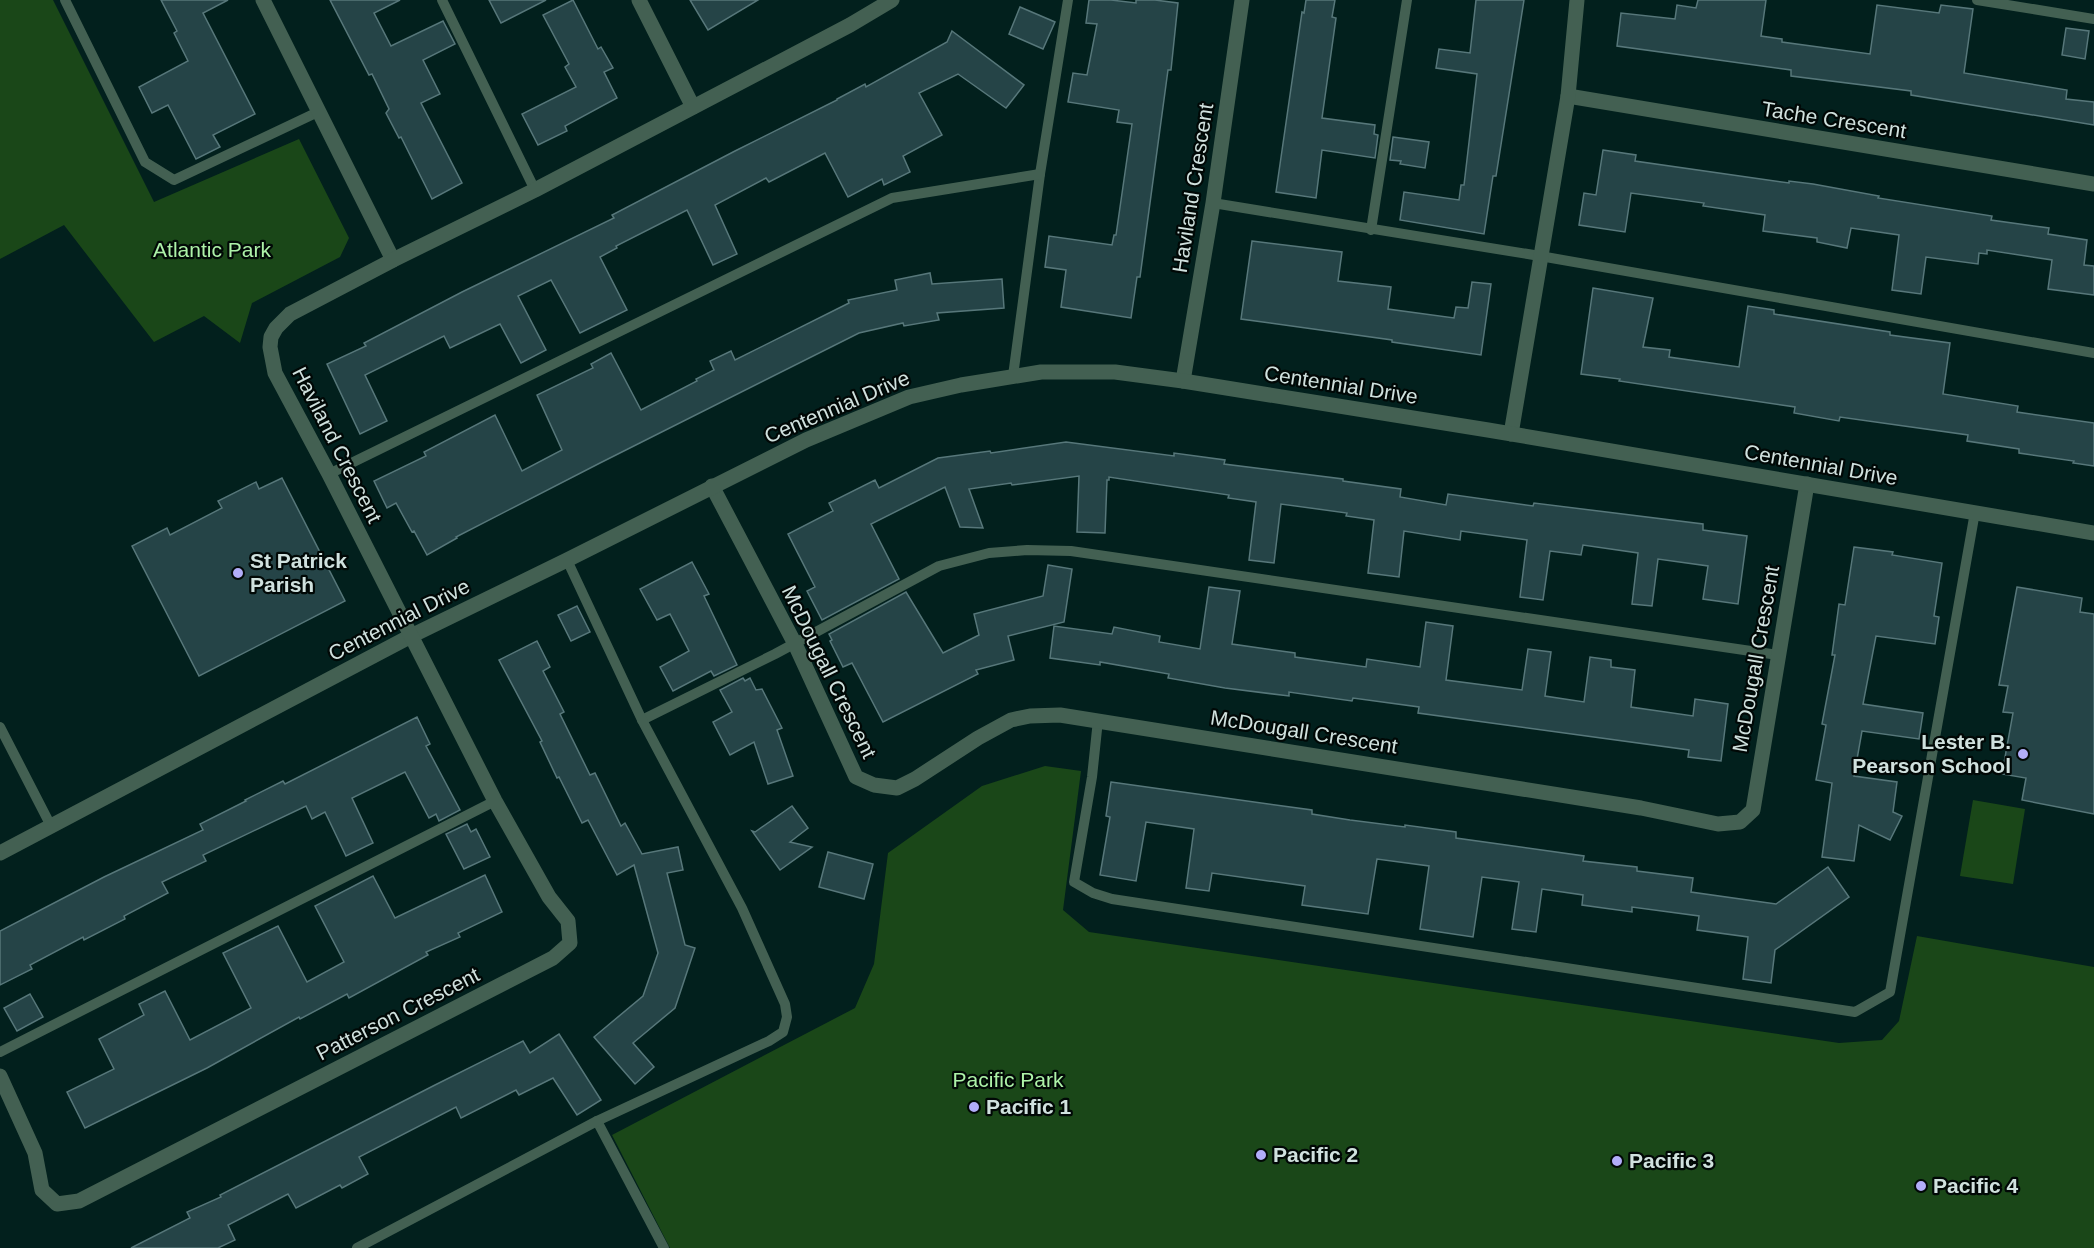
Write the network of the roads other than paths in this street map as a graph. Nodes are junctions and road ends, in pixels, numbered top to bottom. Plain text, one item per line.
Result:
1 (65, 0) edge
2 (263, 0) edge
3 (442, 0) edge
4 (639, 0) edge
5 (892, 0) edge
6 (1068, 0) edge
7 (1242, 0) edge
8 (1407, 0) edge
9 (1577, 0) edge
10 (1977, 0) edge
11 (2094, 19) edge
12 (1568, 96) junction
13 (693, 107) junction
14 (320, 111) junction
15 (1040, 174) junction
16 (2094, 184) edge
17 (535, 190) junction
18 (1213, 203) junction
19 (1371, 230) junction
20 (1540, 256) junction
21 (393, 260) junction
22 (2094, 353) edge
23 (1013, 376) junction
24 (1183, 381) junction
25 (1511, 434) junction
26 (329, 474) junction
27 (1807, 484) junction
28 (712, 486) junction
29 (1975, 512) junction
30 (2094, 533) edge
31 (567, 560) junction
32 (411, 636) junction
33 (795, 644) junction
34 (1778, 655) junction
35 (642, 720) junction
36 (1098, 720) junction
37 (0, 727) edge
38 (495, 801) junction
39 (51, 826) junction
40 (0, 853) edge
41 (0, 1052) edge
42 (0, 1076) edge
43 (597, 1121) junction
44 (357, 1248) edge
45 (664, 1248) edge

1 - 14 lane
2 - 14 street
3 - 17 lane
4 - 13 street
5 - 13 street, Haviland Crescent
6 - 15 lane
7 - 18 street, Haviland Crescent
8 - 19 lane
9 - 12 street
10 - 11 lane
12 - 16 street, Tache Crescent
12 - 20 street
13 - 17 street, Haviland Crescent
14 - 21 street
15 - 23 lane
15 - 26 lane
17 - 21 street, Haviland Crescent
18 - 19 lane
18 - 24 street, Haviland Crescent
19 - 20 lane
20 - 22 lane
20 - 25 street
21 - 26 street, Haviland Crescent
23 - 24 street, Centennial Drive
23 - 28 street, Centennial Drive
24 - 25 street, Centennial Drive
25 - 27 street, Centennial Drive
26 - 32 street, Haviland Crescent
27 - 29 street, Centennial Drive
27 - 34 street, McDougall Crescent
28 - 31 street, Centennial Drive
28 - 33 street, McDougall Crescent
29 - 30 street, Centennial Drive
29 - 36 lane
31 - 32 street, Centennial Drive
31 - 35 lane
32 - 38 street, Patterson Crescent
32 - 39 street, Centennial Drive
33 - 34 lane
33 - 35 lane
33 - 36 street, McDougall Crescent
34 - 36 street, McDougall Crescent
35 - 43 lane
37 - 39 lane
38 - 41 lane
38 - 42 street, Patterson Crescent
39 - 40 street, Centennial Drive
43 - 44 lane
43 - 45 lane

